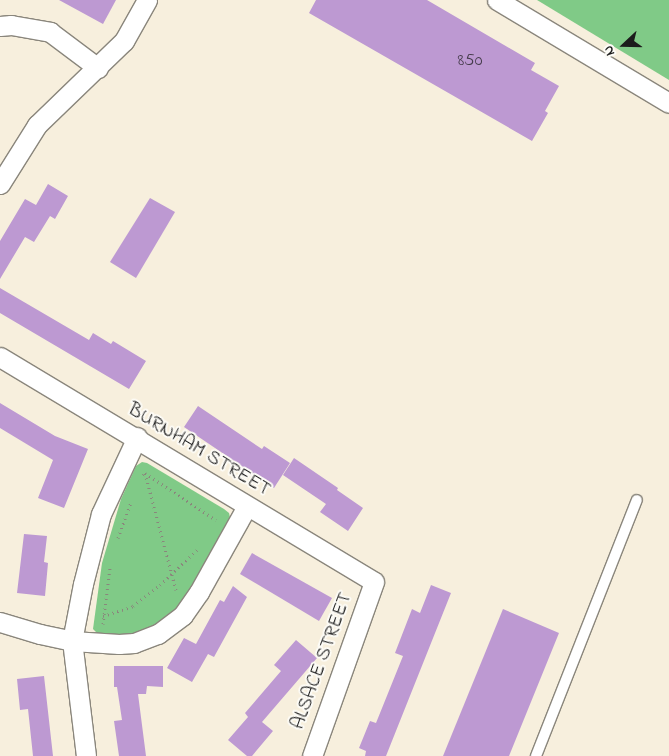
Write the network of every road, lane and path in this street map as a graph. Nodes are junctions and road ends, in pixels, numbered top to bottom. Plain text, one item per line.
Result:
1 (147, 0) edge
2 (497, 0) edge
3 (0, 26) edge
4 (98, 68) junction
5 (669, 103) edge
6 (0, 184) edge
7 (0, 356) edge
8 (137, 437) junction
9 (145, 472) junction
10 (142, 478) dead end
11 (132, 500) dead end
12 (637, 500) dead end
13 (241, 502) junction
14 (218, 522) junction
15 (214, 528) dead end
16 (117, 541) dead end
17 (200, 546) dead end
18 (111, 563) dead end
19 (172, 574) junction
20 (374, 582) joint
21 (183, 614) junction
22 (103, 616) junction
23 (0, 622) edge
24 (72, 641) junction
25 (101, 643) junction
26 (86, 756) edge
27 (312, 756) edge
28 (536, 756) edge

1 - 4 street
2 - 5 street
3 - 4 street
4 - 6 street
7 - 8 street, BURNHAM STREET
8 - 9 path
8 - 13 street, BURNHAM STREET
8 - 24 street
9 - 10 path
9 - 14 path
9 - 19 path
11 - 16 path
12 - 28 lane
13 - 14 path
13 - 20 street, BURNHAM STREET
13 - 21 street
14 - 15 path
17 - 19 path
18 - 22 path
19 - 21 path
19 - 22 path
20 - 27 street, ALSACE STREET
21 - 25 street
22 - 25 path
23 - 24 street
24 - 25 street
24 - 26 street

